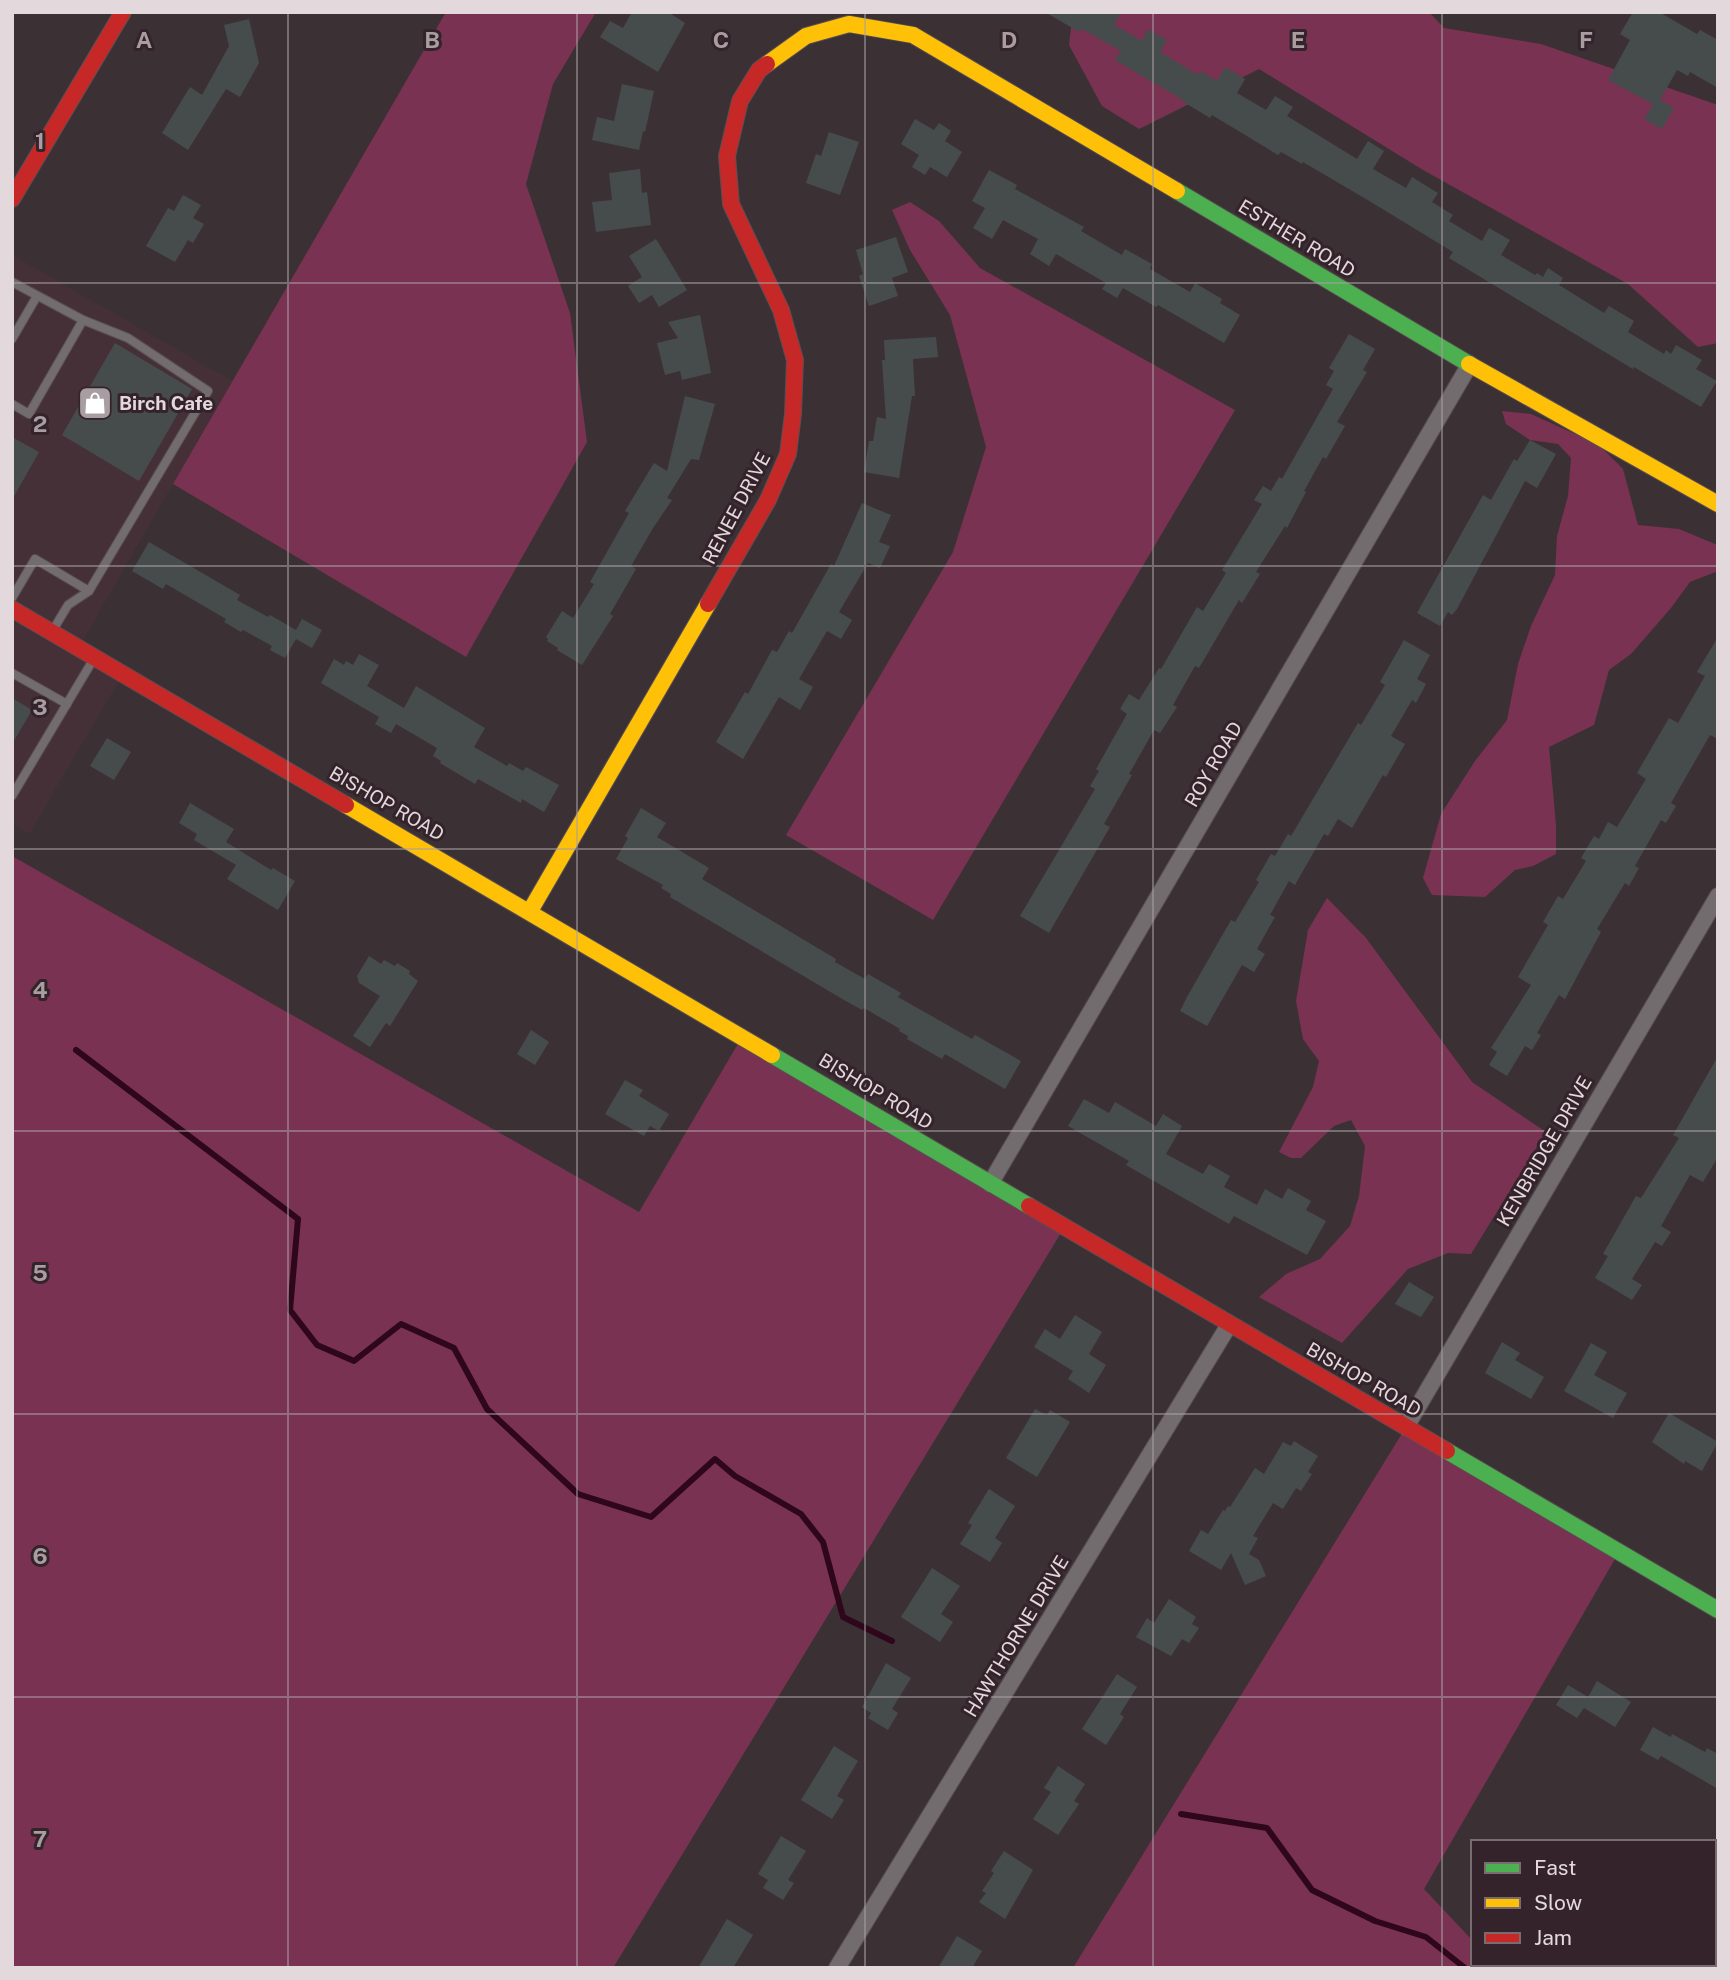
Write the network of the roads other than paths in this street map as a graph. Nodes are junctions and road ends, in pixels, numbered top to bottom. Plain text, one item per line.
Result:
1 (123, 12) edge
2 (849, 24) joint
3 (12, 199) edge
4 (12, 282) edge
5 (37, 296) junction
6 (83, 320) junction
7 (12, 339) edge
8 (1470, 364) junction
9 (12, 404) edge
10 (1718, 504) edge
11 (89, 591) junction
12 (12, 598) edge
13 (12, 609) edge
14 (52, 632) junction
15 (94, 657) junction
16 (12, 673) edge
17 (67, 704) junction
18 (12, 796) edge
19 (1718, 896) edge
20 (530, 911) junction
21 (990, 1184) junction
22 (1229, 1325) junction
23 (1406, 1427) junction
24 (1718, 1610) edge
25 (837, 1968) edge

1 - 3 street
2 - 8 street, ESTHER ROAD
2 - 20 street, RENEE DRIVE
4 - 5 lane
5 - 6 lane
5 - 7 lane
6 - 9 lane
6 - 11 lane
8 - 10 street, ESTHER ROAD
8 - 21 street, ROY ROAD
11 - 12 lane
11 - 14 lane
13 - 14 street, BISHOP ROAD
14 - 15 street, BISHOP ROAD
15 - 17 lane
15 - 20 street, BISHOP ROAD
16 - 17 lane
17 - 18 lane
19 - 23 street, KENBRIDGE DRIVE
20 - 21 street, BISHOP ROAD
21 - 22 street, BISHOP ROAD
22 - 23 street, BISHOP ROAD
22 - 25 street, HAWTHORNE DRIVE
23 - 24 street, BISHOP ROAD

